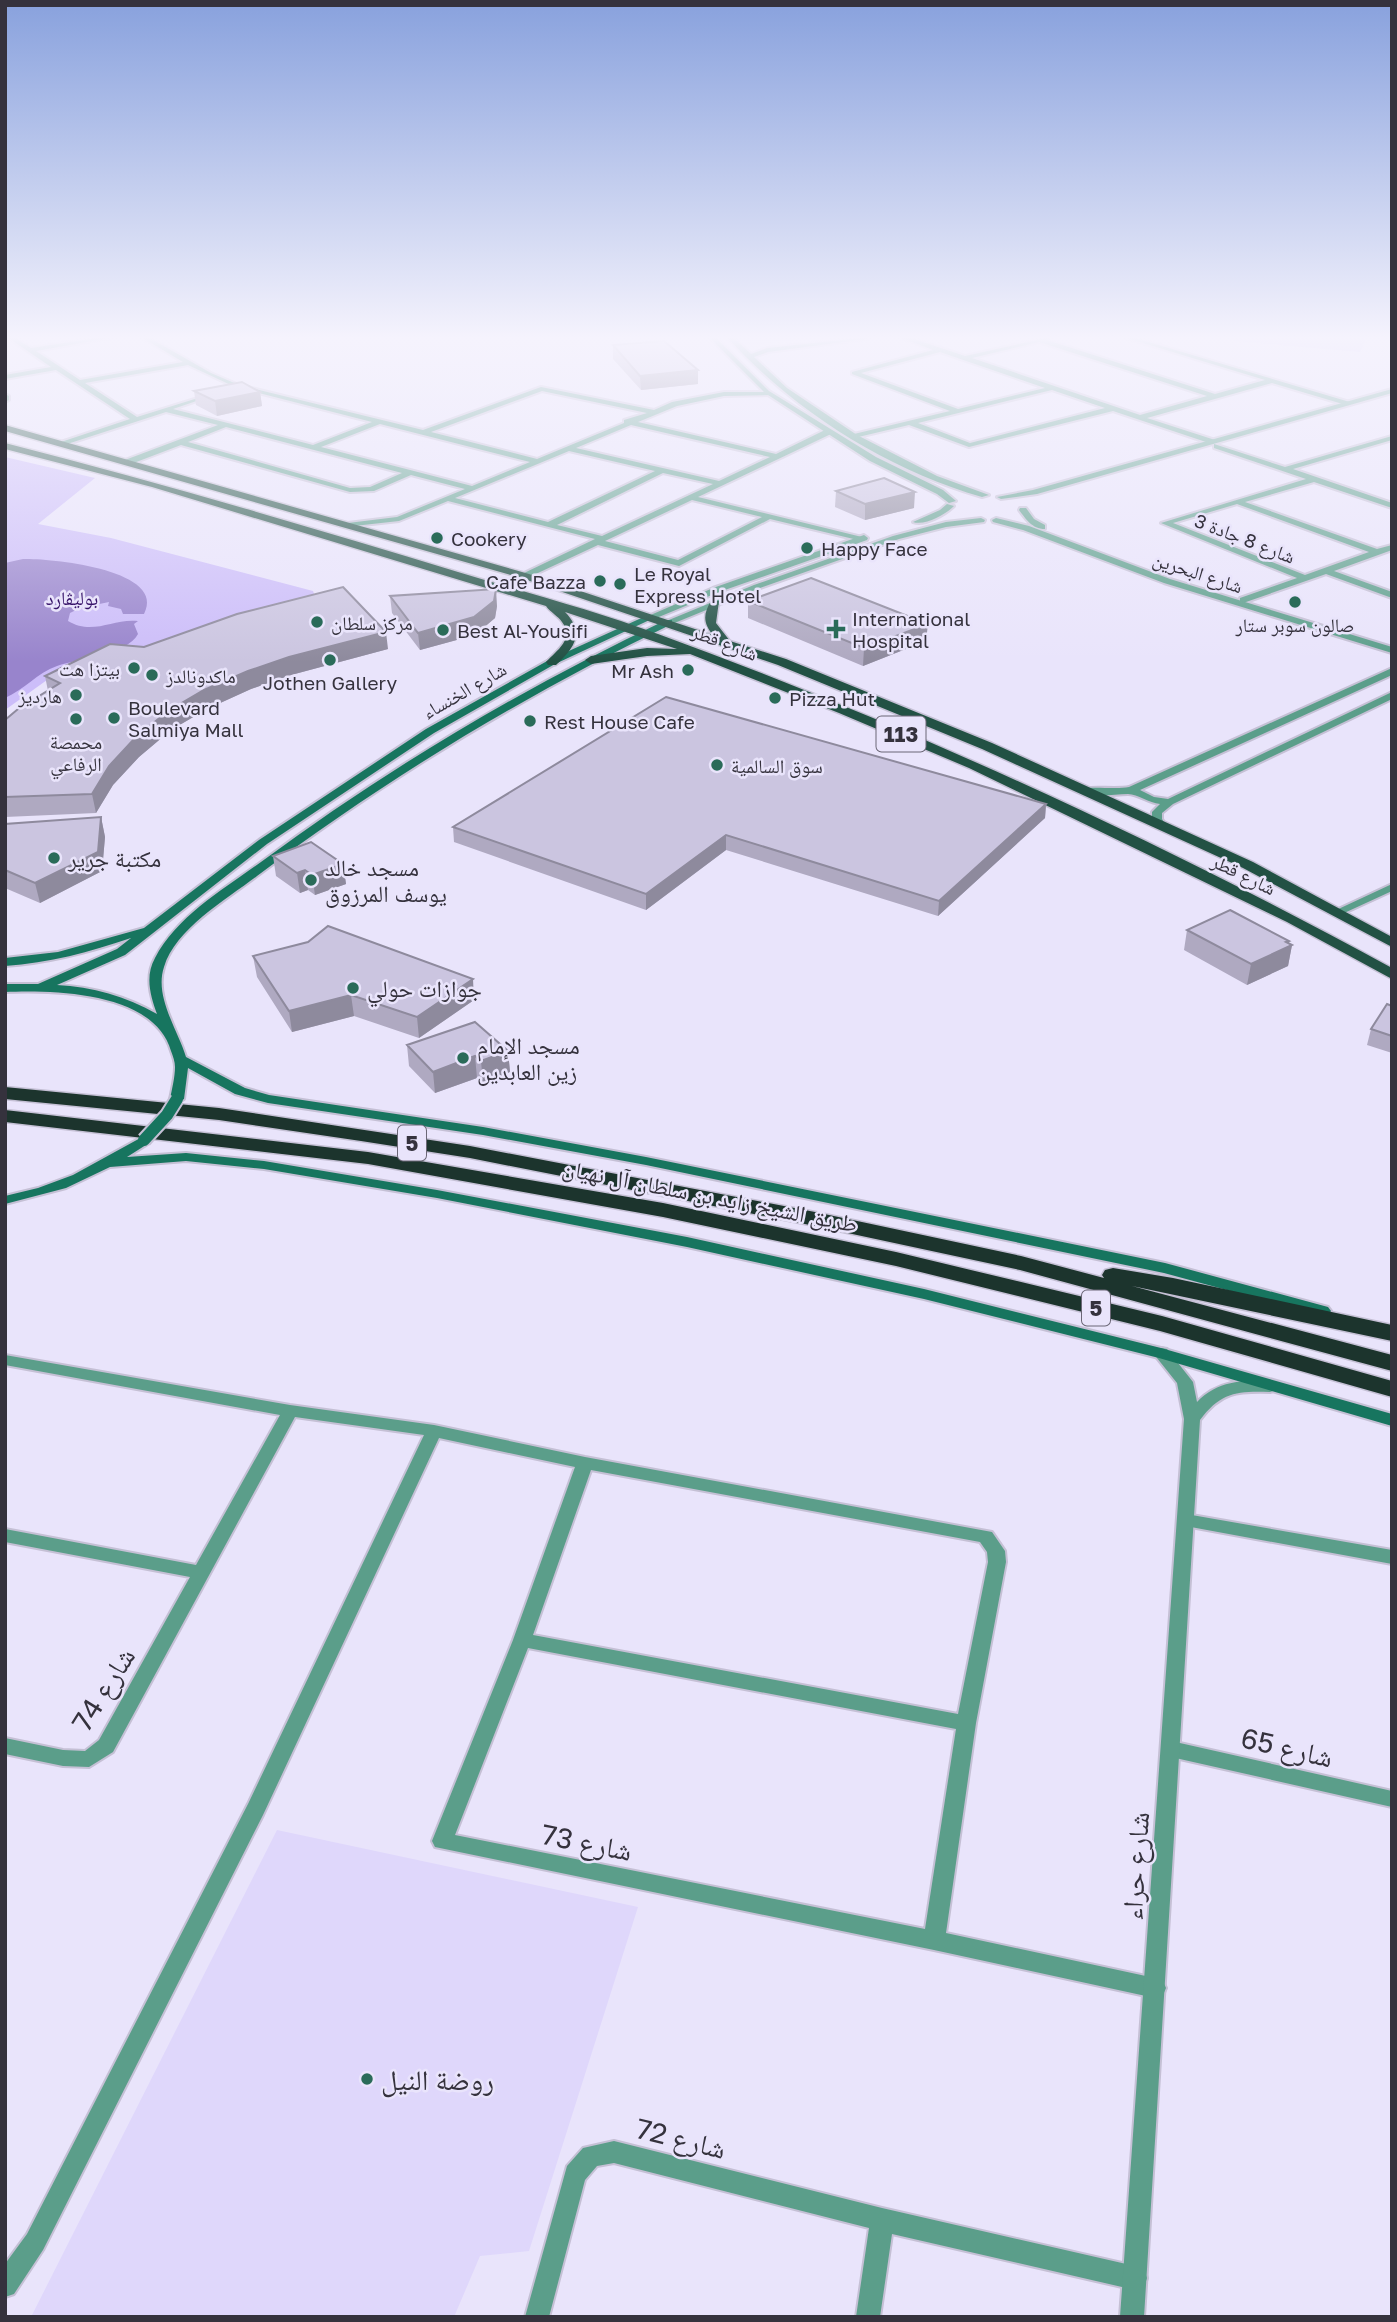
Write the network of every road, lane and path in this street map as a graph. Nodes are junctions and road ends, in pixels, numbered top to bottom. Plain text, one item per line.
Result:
1 (69, 445) edge
2 (171, 445) edge
3 (192, 445) edge
4 (307, 445) edge
5 (318, 445) edge
6 (473, 445) edge
7 (572, 445) edge
8 (730, 445) edge
9 (800, 445) edge
10 (850, 445) edge
11 (873, 445) edge
12 (1209, 445) edge
13 (1209, 445) edge
14 (1218, 445) edge
15 (1370, 445) edge
16 (5, 446) edge
17 (314, 447) junction
18 (566, 448) junction
19 (777, 456) junction
20 (895, 458) junction
21 (873, 459) junction
22 (537, 461) junction
23 (128, 462) junction
24 (1286, 469) junction
25 (662, 470) junction
26 (410, 472) junction
27 (1315, 480) junction
28 (719, 483) junction
29 (472, 488) junction
30 (229, 491) junction
31 (186, 494) junction
32 (985, 495) junction
33 (1000, 496) junction
34 (690, 497) junction
35 (447, 499) junction
36 (1238, 502) junction
37 (951, 504) junction
38 (1392, 506) edge
39 (289, 508) junction
40 (1023, 509) junction
41 (239, 510) junction
42 (769, 516) junction
43 (399, 519) junction
44 (981, 520) junction
45 (996, 520) junction
46 (348, 525) junction
47 (549, 525) junction
48 (395, 538) junction
49 (862, 538) junction
50 (600, 540) junction
51 (1392, 547) edge
52 (442, 552) junction
53 (1376, 552) junction
54 (386, 553) junction
55 (488, 565) junction
56 (446, 570) junction
57 (1324, 570) junction
58 (525, 576) junction
59 (1303, 577) junction
60 (1392, 595) edge
61 (529, 596) junction
62 (1243, 600) junction
63 (715, 603) junction
64 (652, 617) junction
65 (669, 622) junction
66 (626, 627) junction
67 (646, 633) junction
68 (728, 642) junction
69 (1392, 644) edge
70 (1392, 650) edge
71 (704, 655) junction
72 (591, 660) junction
73 (552, 662) junction
74 (1392, 671) edge
75 (1392, 695) edge
76 (891, 730) junction
77 (987, 746) junction
78 (1081, 789) junction
79 (1132, 790) junction
80 (1169, 803) junction
81 (1161, 826) junction
82 (1392, 887) edge
83 (1338, 912) junction
84 (152, 926) junction
85 (1392, 943) edge
86 (5, 962) edge
87 (1392, 974) edge
88 (41, 987) junction
89 (6, 988) edge
90 (172, 1033) junction
91 (184, 1060) junction
92 (5, 1093) edge
93 (5, 1116) edge
94 (110, 1163) junction
95 (32, 1195) joint
96 (5, 1202) edge
97 (1021, 1263) junction
98 (1392, 1332) edge
99 (1161, 1353) junction
100 (5, 1360) edge
101 (1392, 1363) edge
102 (1270, 1386) junction
103 (1392, 1389) edge
104 (290, 1411) junction
105 (1192, 1419) junction
106 (1392, 1420) edge
107 (434, 1431) junction
108 (585, 1463) junction
109 (1186, 1520) junction
110 (5, 1535) edge
111 (1392, 1557) edge
112 (202, 1573) junction
113 (522, 1640) junction
114 (966, 1723) junction
115 (5, 1746) edge
116 (1171, 1749) junction
117 (1392, 1799) edge
118 (934, 1940) junction
119 (1154, 1988) junction
120 (882, 2220) junction
121 (1135, 2278) junction
122 (5, 2285) edge
123 (537, 2317) edge
124 (868, 2317) edge
125 (1132, 2317) edge

1 - 23 main road, شارع قطر / 113
2 - 23 street
3 - 26 street
4 - 17 street
5 - 17 street
6 - 22 street
7 - 18 street
8 - 19 street
9 - 19 street
10 - 21 street
11 - 20 street
12 - 33 street
13 - 40 street
14 - 24 street
15 - 24 street
16 - 31 main road, شارع قطر / 113
17 - 26 street
18 - 22 street
18 - 25 street
19 - 28 street
20 - 21 street
20 - 32 street
21 - 37 street
22 - 29 street
23 - 30 main road, شارع قطر / 113
24 - 27 street
25 - 28 street
25 - 47 street
26 - 29 street
27 - 36 street, شارع 8 جادة 3
27 - 38 street
28 - 34 street
29 - 35 street
30 - 31 main road
30 - 39 main road, شارع قطر / 113
31 - 41 main road, شارع قطر / 113
32 - 33 street
32 - 37 street, شارع الخنساء
33 - 40 street, شارع البحرين
34 - 42 street
34 - 50 street
35 - 43 street
35 - 47 street
36 - 53 street
36 - 59 street, شارع 8 جادة 3
37 - 44 street
37 - 49 street, شارع الخنساء
39 - 41 main road
39 - 46 main road, شارع قطر / 113
40 - 45 street
40 - 62 street, شارع البحرين
41 - 54 main road, شارع قطر / 113
42 - 49 street
42 - 50 street
43 - 46 street
43 - 48 street
44 - 45 street, شارع الخنساء
44 - 63 street, شارع الخنساء
45 - 70 street, شارع البحرين
46 - 48 main road, شارع قطر / 113
47 - 50 street
48 - 52 main road, شارع قطر / 113
49 - 64 street, شارع الخنساء
50 - 58 street
51 - 53 street
52 - 54 main road
52 - 55 main road, شارع قطر / 113
53 - 57 street
54 - 56 main road, شارع قطر / 113
55 - 56 main road
55 - 58 main road, شارع قطر / 113
56 - 61 main road, شارع قطر / 113
57 - 59 street
57 - 60 street
58 - 64 main road, شارع قطر / 113
59 - 62 street
61 - 66 main road, شارع قطر / 113
61 - 73 main road
62 - 69 street, شارع البحرين
63 - 65 street, شارع الخنساء
63 - 68 main road
64 - 65 main road, شارع قطر / 113
64 - 66 main road, شارع الخنساء
65 - 67 main road, شارع الخنساء
65 - 68 main road, شارع قطر / 113
66 - 67 main road, شارع قطر / 113
66 - 73 main road, شارع الخنساء
67 - 71 main road, شارع قطر / 113
67 - 72 main road, شارع الخنساء
68 - 77 main road, شارع قطر / 113
71 - 72 main road
71 - 76 main road, شارع قطر / 113
72 - 90 main road, شارع الخنساء
73 - 84 main road, شارع الخنساء
74 - 79 street
75 - 80 street
76 - 77 main road
76 - 87 main road, شارع قطر / 113
77 - 78 main road, شارع قطر / 113
78 - 79 street
78 - 81 main road, شارع قطر / 113
79 - 80 street
80 - 81 street
81 - 83 main road, شارع قطر / 113
82 - 83 street
83 - 85 main road, شارع قطر / 113
84 - 86 main road
84 - 88 main road, شارع الخنساء
88 - 89 main road
88 - 90 main road
90 - 91 main road, شارع الخنساء
91 - 94 main road, bridge
91 - 98 main road
92 - 97 highway, طريق الشيخ زايد بن سلطان آل نهيان / 5
93 - 103 highway, طريق الشيخ زايد بن سلطان آل نهيان / 5
94 - 95 main road
94 - 99 main road
95 - 96 street
97 - 98 highway
97 - 101 highway, طريق الشيخ زايد بن سلطان آل نهيان / 5
99 - 102 main road
99 - 105 street, شارع حراء
100 - 104 street
102 - 105 street
102 - 106 main road
104 - 107 street
104 - 112 street, شارع 74
105 - 109 street, شارع حراء
107 - 108 street
107 - 122 street
108 - 113 street, شارع 73
108 - 114 street
109 - 111 street
109 - 116 street, شارع حراء
110 - 112 street
112 - 115 street, شارع 74
113 - 114 street
113 - 118 street, شارع 73
114 - 118 street
116 - 117 street, شارع 65
116 - 119 street, شارع حراء
118 - 119 street, شارع 73
119 - 121 street, شارع حراء
120 - 121 street, شارع 72
120 - 123 street, شارع 72
120 - 124 street
121 - 125 street, شارع حراء

